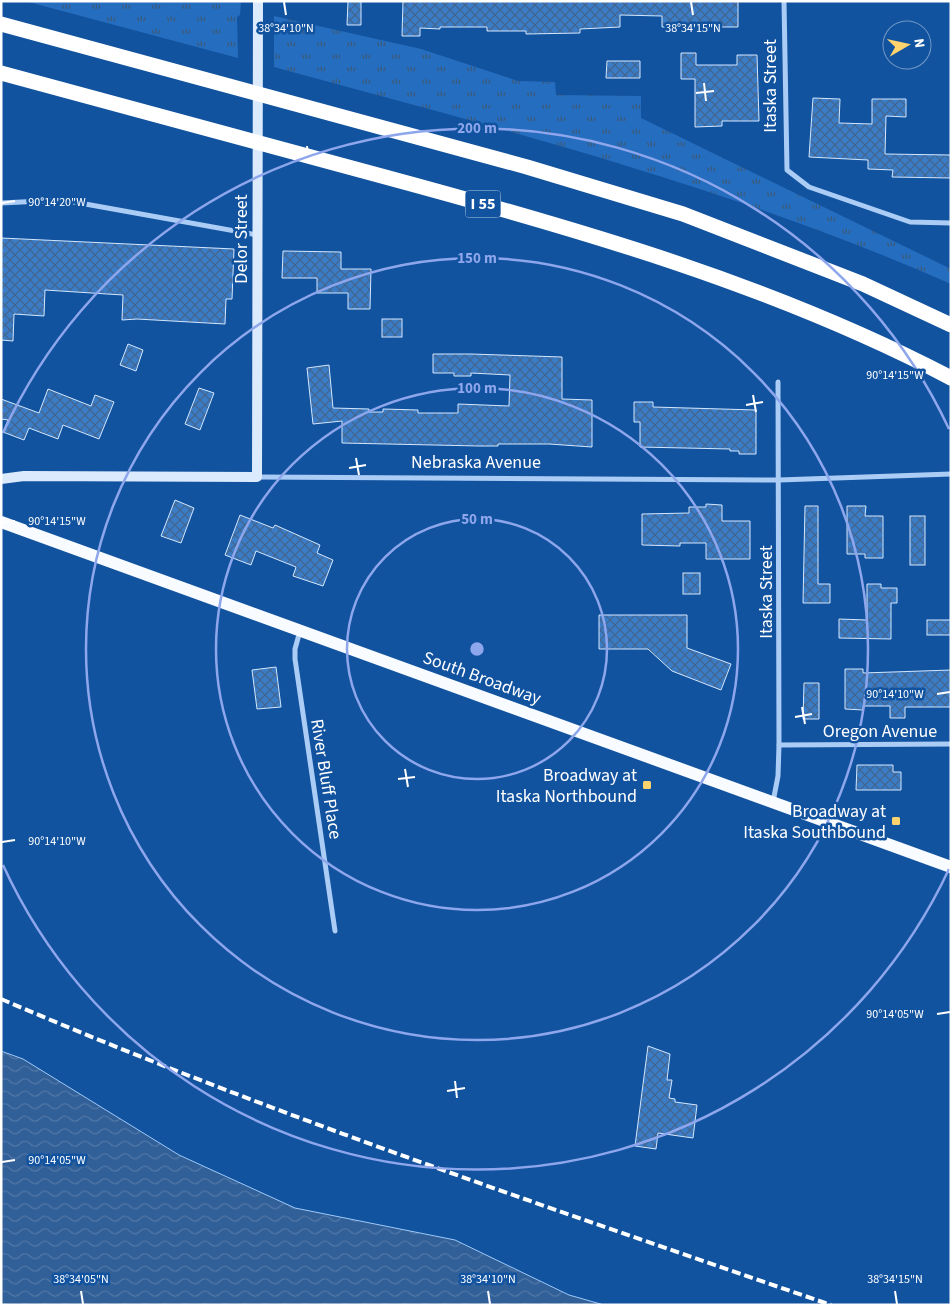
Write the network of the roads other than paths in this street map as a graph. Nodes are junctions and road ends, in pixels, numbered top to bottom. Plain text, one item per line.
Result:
1 (258, 1) edge
2 (784, 1) edge
3 (1, 24) edge
4 (1, 73) edge
5 (1, 203) edge
6 (951, 223) edge
7 (257, 235) junction
8 (951, 325) edge
9 (951, 378) edge
10 (778, 382) dead end
11 (951, 474) edge
12 (257, 477) junction
13 (1, 479) edge
14 (779, 480) junction
15 (1, 522) edge
16 (300, 630) junction
17 (951, 744) edge
18 (779, 745) junction
19 (773, 803) junction
20 (951, 867) edge
21 (335, 931) dead end

1 - 7 street, Delor Street
2 - 6 street, Itaska Street
3 - 8 highway
4 - 9 highway, I 55
5 - 7 street
7 - 12 street, Delor Street
10 - 14 street, Itaska Street
11 - 14 street, Nebraska Avenue
12 - 13 street, Nebraska Avenue
12 - 14 street, Nebraska Avenue
14 - 18 street, Itaska Street
15 - 16 main road, South Broadway
16 - 19 main road, South Broadway
16 - 21 street, River Bluff Place
17 - 18 street, Oregon Avenue
18 - 19 street, Itaska Street
19 - 20 main road, South Broadway

